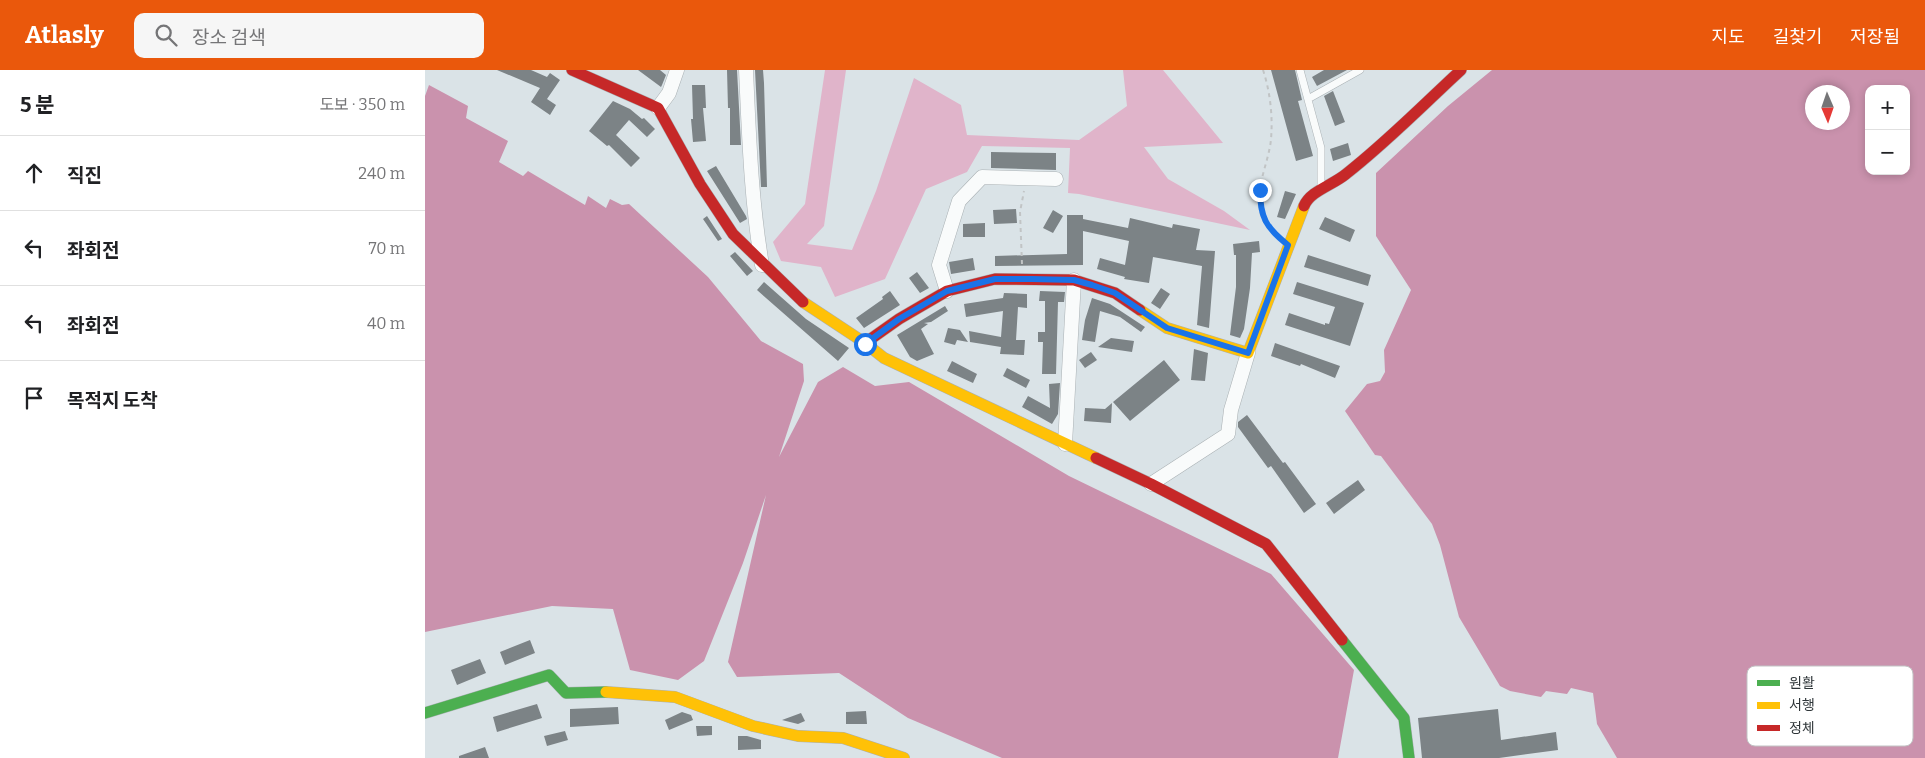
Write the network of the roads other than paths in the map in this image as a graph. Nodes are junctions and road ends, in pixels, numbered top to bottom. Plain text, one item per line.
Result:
1 (572, 70) edge
2 (603, 70) edge
3 (677, 70) edge
4 (746, 70) edge
5 (1301, 70) edge
6 (1360, 70) edge
7 (1461, 70) edge
8 (603, 85) junction
9 (1308, 99) junction
10 (658, 108) junction
11 (1056, 179) dead end
12 (1321, 190) junction
13 (762, 265) junction
14 (1074, 280) junction
15 (947, 291) junction
16 (865, 344) junction
17 (1248, 353) junction
18 (1065, 444) junction
19 (1151, 484) junction
20 (425, 713) edge
21 (904, 758) edge
22 (1409, 758) edge

1 - 8 street
2 - 8 street
3 - 10 street
4 - 13 street
5 - 9 lane
6 - 9 lane
7 - 12 street
8 - 10 street
9 - 12 lane
10 - 13 street
11 - 15 street
12 - 17 street
13 - 16 street
14 - 15 street
14 - 17 street
14 - 18 street
15 - 16 street
16 - 18 street
17 - 19 street
18 - 19 street
19 - 22 street
20 - 21 street

